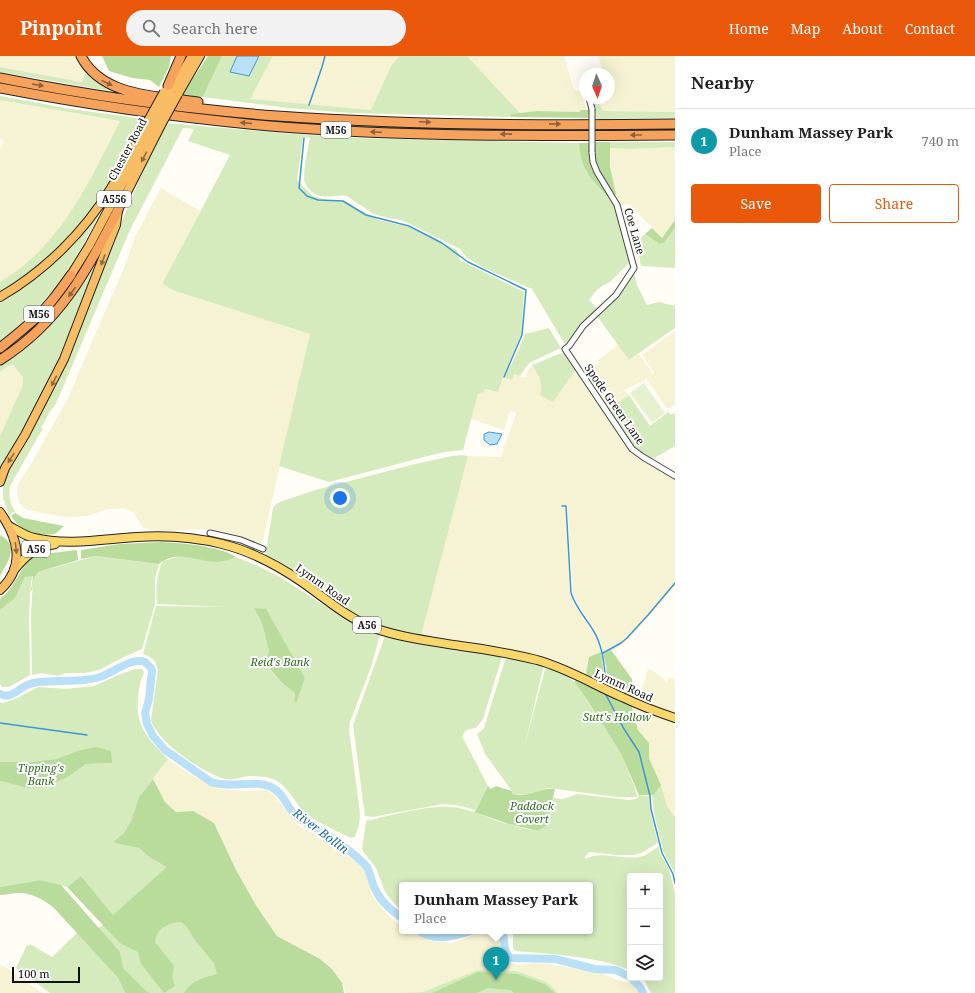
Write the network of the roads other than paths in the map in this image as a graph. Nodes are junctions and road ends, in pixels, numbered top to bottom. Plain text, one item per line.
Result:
1 (80, 56) edge
2 (180, 56) edge
3 (187, 56) edge
4 (192, 56) edge
5 (200, 56) edge
6 (0, 78) edge
7 (0, 88) edge
8 (170, 91) junction
9 (590, 104) edge
10 (330, 119) junction
11 (155, 122) junction
12 (675, 124) edge
13 (675, 134) edge
14 (118, 210) junction
15 (71, 275) joint
16 (0, 297) edge
17 (0, 348) edge
18 (565, 350) joint
19 (0, 360) edge
20 (675, 476) edge
21 (0, 482) edge
22 (0, 503) edge
23 (1, 514) edge
24 (9, 526) junction
25 (210, 533) dead end
26 (66, 541) junction
27 (263, 549) dead end
28 (14, 571) junction
29 (0, 590) edge
30 (675, 718) edge

1 -> 10 highway
2 - 8 highway
3 - 8 highway
4 - 8 highway, Chester Road / A556
5 - 8 highway, Chester Road / A556
6 -> 10 highway, M56
13 -> 7 highway, M56
8 - 11 highway, A556, bridge
8 - 11 highway, Chester Road / A556, bridge
9 - 18 street, Coe Lane, bridge
10 -> 12 highway, M56
11 -> 14 highway, Chester Road / A556
11 - 15 highway, Chester Road / A556
11 - 16 highway, A556
14 -> 19 highway, M56
14 -> 21 highway, Chester Road
15 - 17 highway, M56
18 - 20 street, Spode Green Lane
22 - 23 highway
23 - 24 highway, A56
24 - 26 main road, Lymm Road / A56
24 -> 28 highway, A56
25 - 27 street
26 - 28 main road, Lymm Road / A56
26 - 30 main road, Lymm Road / A56
28 - 29 highway, A56

